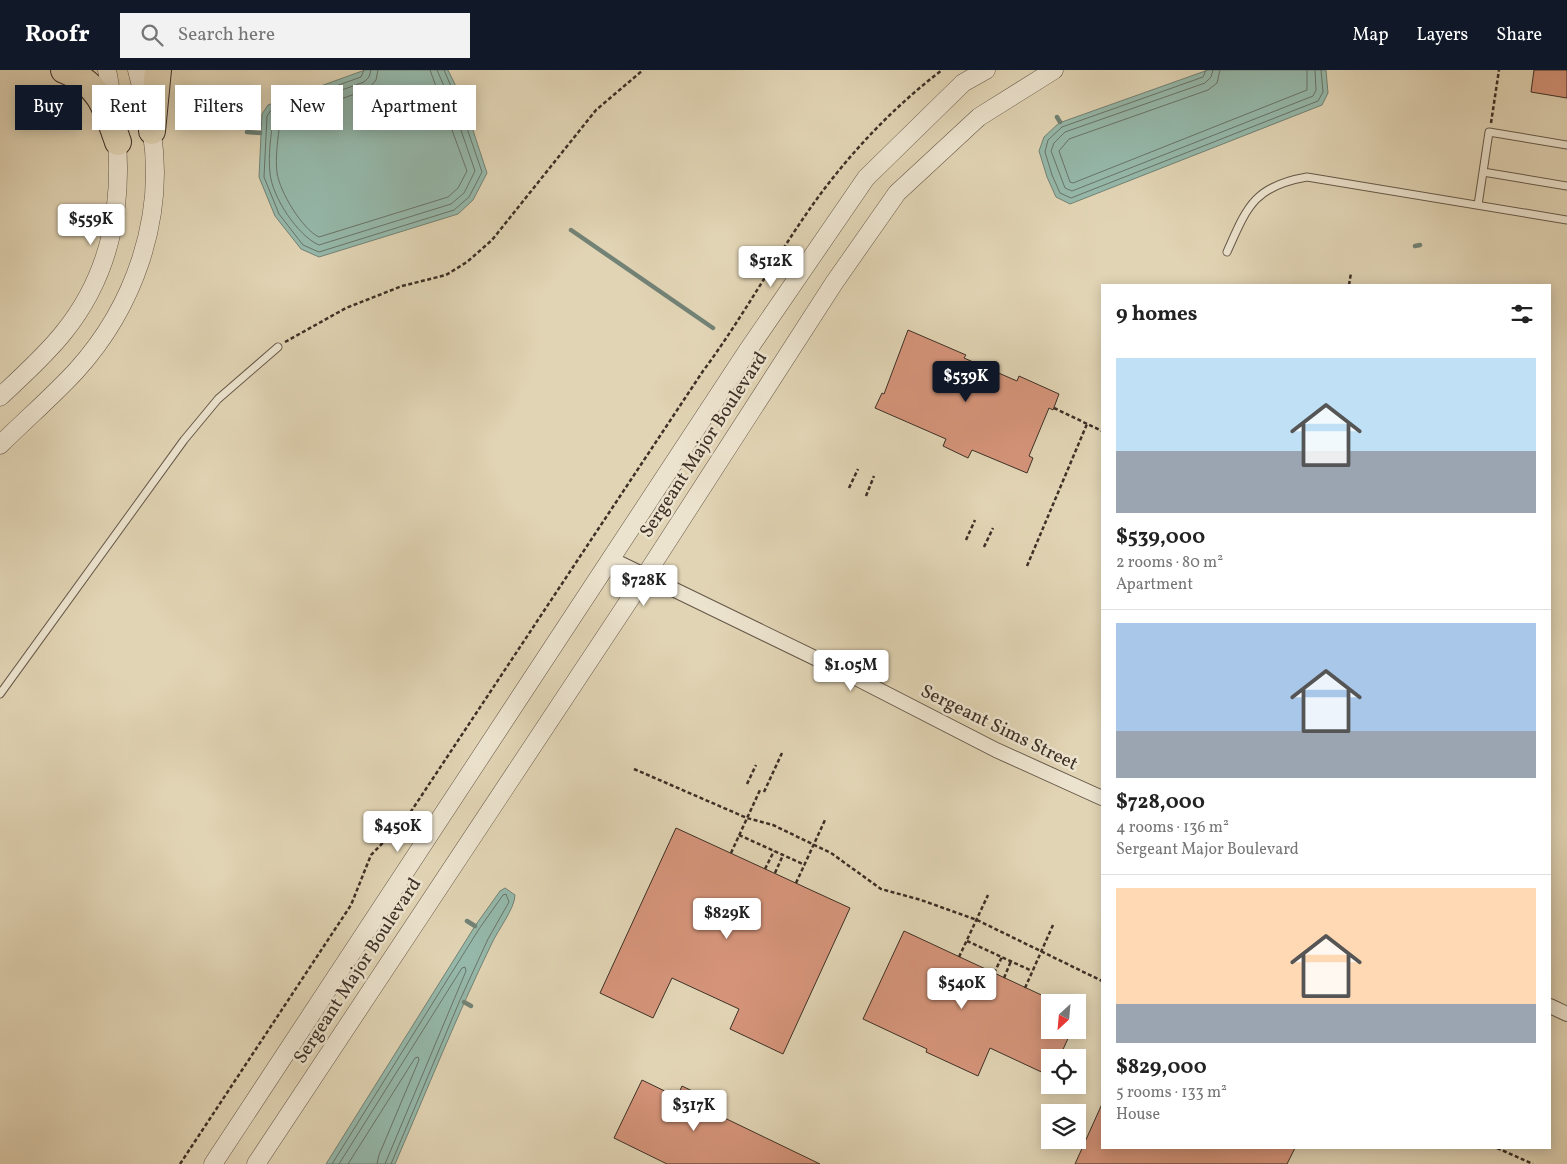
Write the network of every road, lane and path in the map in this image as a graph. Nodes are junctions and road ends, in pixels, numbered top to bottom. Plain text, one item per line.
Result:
1 (64, 70) edge
2 (107, 70) edge
3 (137, 70) edge
4 (158, 70) edge
5 (642, 70) edge
6 (942, 70) edge
7 (986, 70) edge
8 (1054, 70) edge
9 (1499, 70) edge
10 (152, 131) junction
11 (1490, 132) junction
12 (118, 142) junction
13 (1567, 145) edge
14 (1483, 172) junction
15 (1567, 186) edge
16 (1478, 205) junction
17 (1567, 220) edge
18 (1228, 252) dead end
19 (1351, 273) dead end
20 (1349, 284) edge
21 (278, 347) joint
22 (0, 397) edge
23 (1054, 408) dead end
24 (1087, 424) junction
25 (1101, 431) edge
26 (0, 445) edge
27 (858, 469) dead end
28 (874, 476) dead end
29 (850, 488) dead end
30 (866, 496) dead end
31 (975, 520) dead end
32 (993, 528) dead end
33 (966, 540) dead end
34 (984, 547) dead end
35 (611, 559) junction
36 (1027, 566) dead end
37 (645, 576) junction
38 (0, 694) edge
39 (782, 753) dead end
40 (756, 765) dead end
41 (634, 769) dead end
42 (747, 784) dead end
43 (1101, 798) edge
44 (747, 818) junction
45 (825, 820) dead end
46 (739, 835) junction
47 (814, 845) junction
48 (774, 851) junction
49 (731, 853) dead end
50 (783, 855) junction
51 (805, 865) junction
52 (765, 869) dead end
53 (775, 873) dead end
54 (796, 883) dead end
55 (988, 895) dead end
56 (977, 920) junction
57 (1053, 926) dead end
58 (967, 941) junction
59 (1041, 952) junction
60 (960, 957) dead end
61 (1002, 957) junction
62 (1011, 961) junction
63 (1032, 971) junction
64 (994, 973) dead end
65 (1004, 978) dead end
66 (1101, 981) edge
67 (1025, 988) dead end
68 (1551, 1006) edge
69 (1567, 1014) edge
70 (1499, 1149) edge
71 (180, 1164) edge
72 (213, 1164) edge
73 (256, 1164) edge
74 (1533, 1164) edge

1 - 12 highway
2 - 12 street
3 - 10 street
4 - 10 highway
5 - 21 path
6 - 71 path
7 - 35 street, Sergeant Major Boulevard
8 - 37 street, Sergeant Major Boulevard
9 - 11 path
10 - 26 street
11 - 13 lane
11 - 14 lane
12 - 22 street
14 - 15 lane
14 - 16 lane
16 - 17 lane
16 - 18 lane
19 - 20 path
21 - 38 lane
23 - 24 path
24 - 25 path
24 - 36 path
27 - 29 path
28 - 30 path
31 - 33 path
32 - 34 path
35 - 37 street, Sergeant Sims Street
35 - 72 street, Sergeant Major Boulevard
37 - 43 street, Sergeant Sims Street
37 - 73 street, Sergeant Major Boulevard
39 - 44 path
40 - 42 path
41 - 44 path
44 - 46 path
44 - 47 path
45 - 47 path
46 - 48 path
46 - 49 path
47 - 51 path
47 - 56 path
48 - 50 path
48 - 52 path
50 - 51 path
50 - 53 path
51 - 54 path
55 - 56 path
56 - 58 path
56 - 59 path
57 - 59 path
58 - 60 path
58 - 61 path
59 - 63 path
59 - 66 path
61 - 62 path
61 - 64 path
62 - 63 path
62 - 65 path
63 - 67 path
68 - 69 street
70 - 74 path

